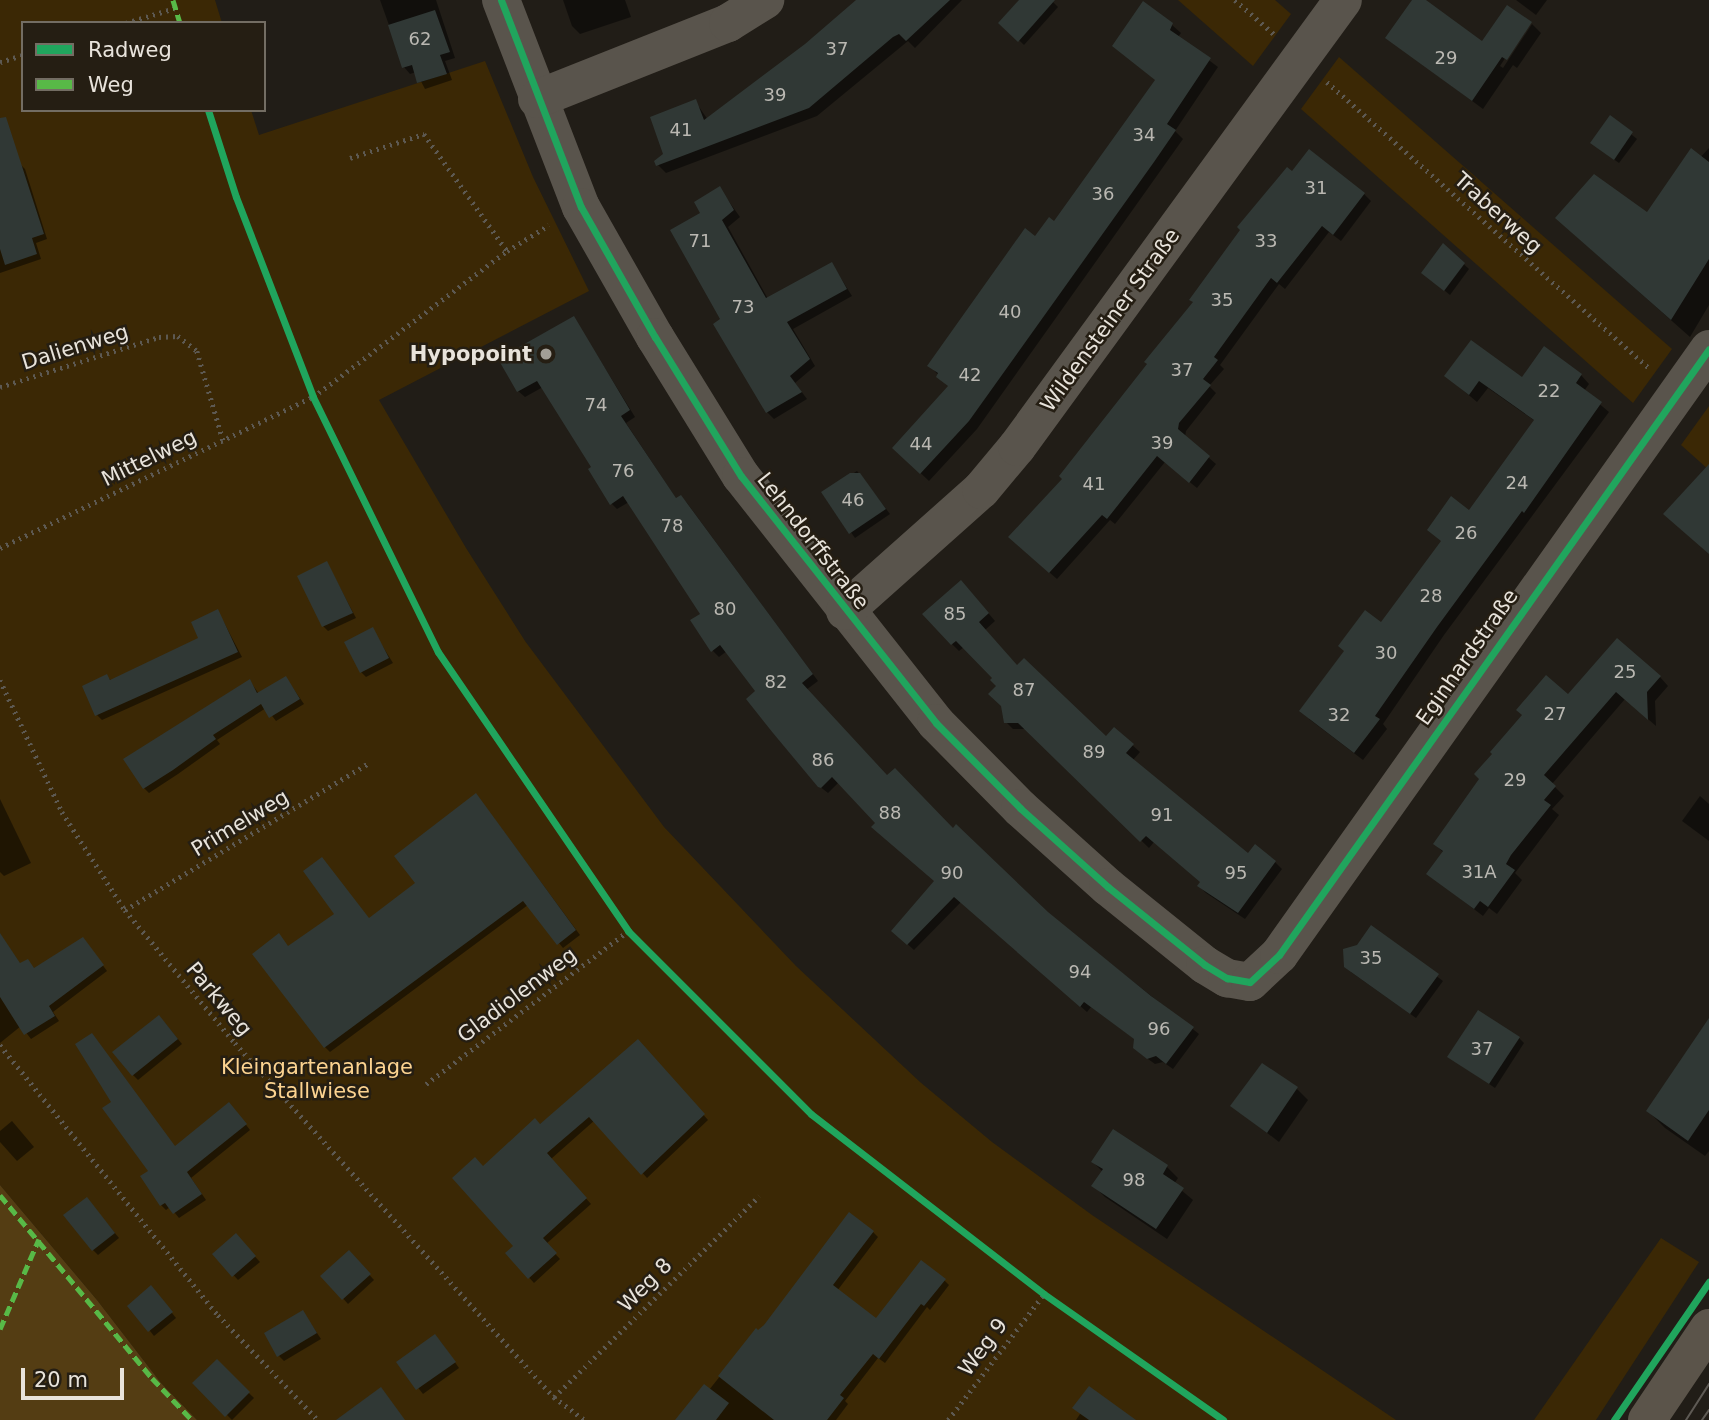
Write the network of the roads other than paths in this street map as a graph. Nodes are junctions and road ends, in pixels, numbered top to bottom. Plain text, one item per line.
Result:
1 (501, 0) edge
2 (765, 0) edge
3 (1343, 0) edge
4 (537, 99) junction
5 (1709, 349) edge
6 (845, 611) junction
7 (1250, 982) joint
8 (1709, 1328) edge
9 (1647, 1420) edge

1 - 4 street, Lehndorffstraße
2 - 4 street
3 - 6 street, Wildensteiner Straße
4 - 6 street, Lehndorffstraße
5 - 7 street, Eginhardstraße
6 - 7 street, Lehndorffstraße
8 - 9 main road

